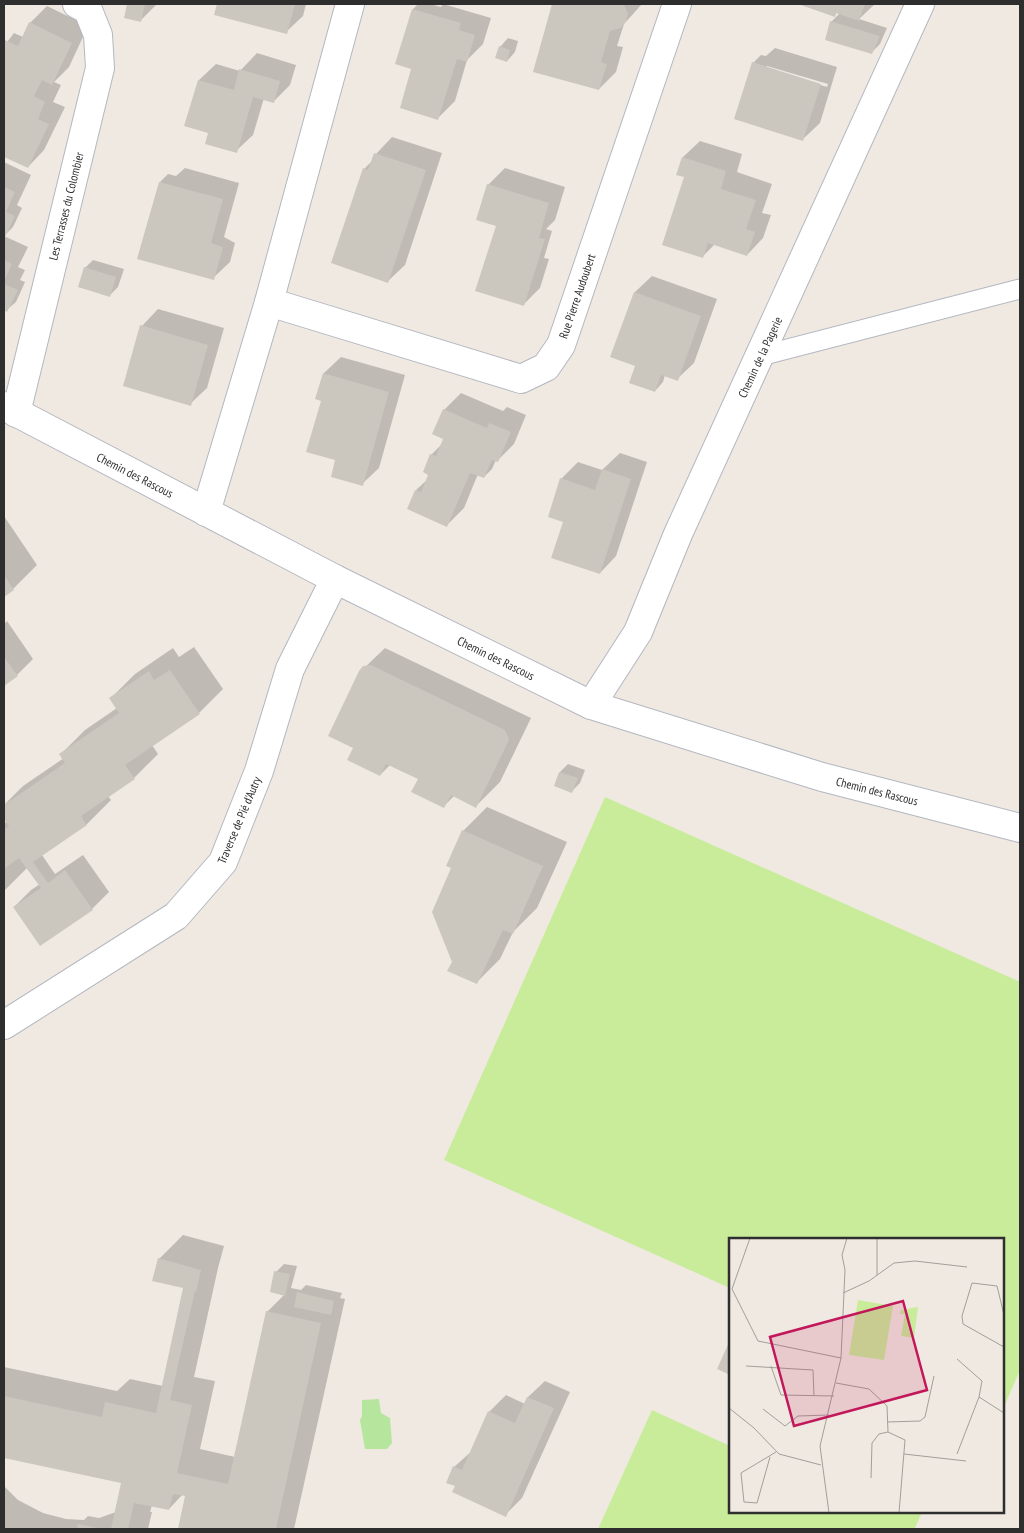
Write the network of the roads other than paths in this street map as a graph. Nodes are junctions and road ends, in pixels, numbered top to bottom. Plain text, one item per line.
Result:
1 (77, 4) edge
2 (350, 4) edge
3 (677, 4) edge
4 (920, 4) edge
5 (1020, 289) edge
6 (269, 302) junction
7 (760, 356) junction
8 (10, 410) edge
9 (206, 512) junction
10 (335, 579) junction
11 (591, 705) junction
12 (1020, 828) edge
13 (4, 1025) edge

1 - 8 street, Les Terrasses du Colombier
2 - 6 street
3 - 6 street, Rue Pierre Audoubert
4 - 7 street, Chemin de la Pagerie
5 - 7 lane
6 - 9 street
7 - 11 street, Chemin de la Pagerie
8 - 9 street, Chemin des Rascous
9 - 10 street, Chemin des Rascous
10 - 11 street, Chemin des Rascous
10 - 13 street, Traverse de Pié d'Autry
11 - 12 street, Chemin des Rascous

